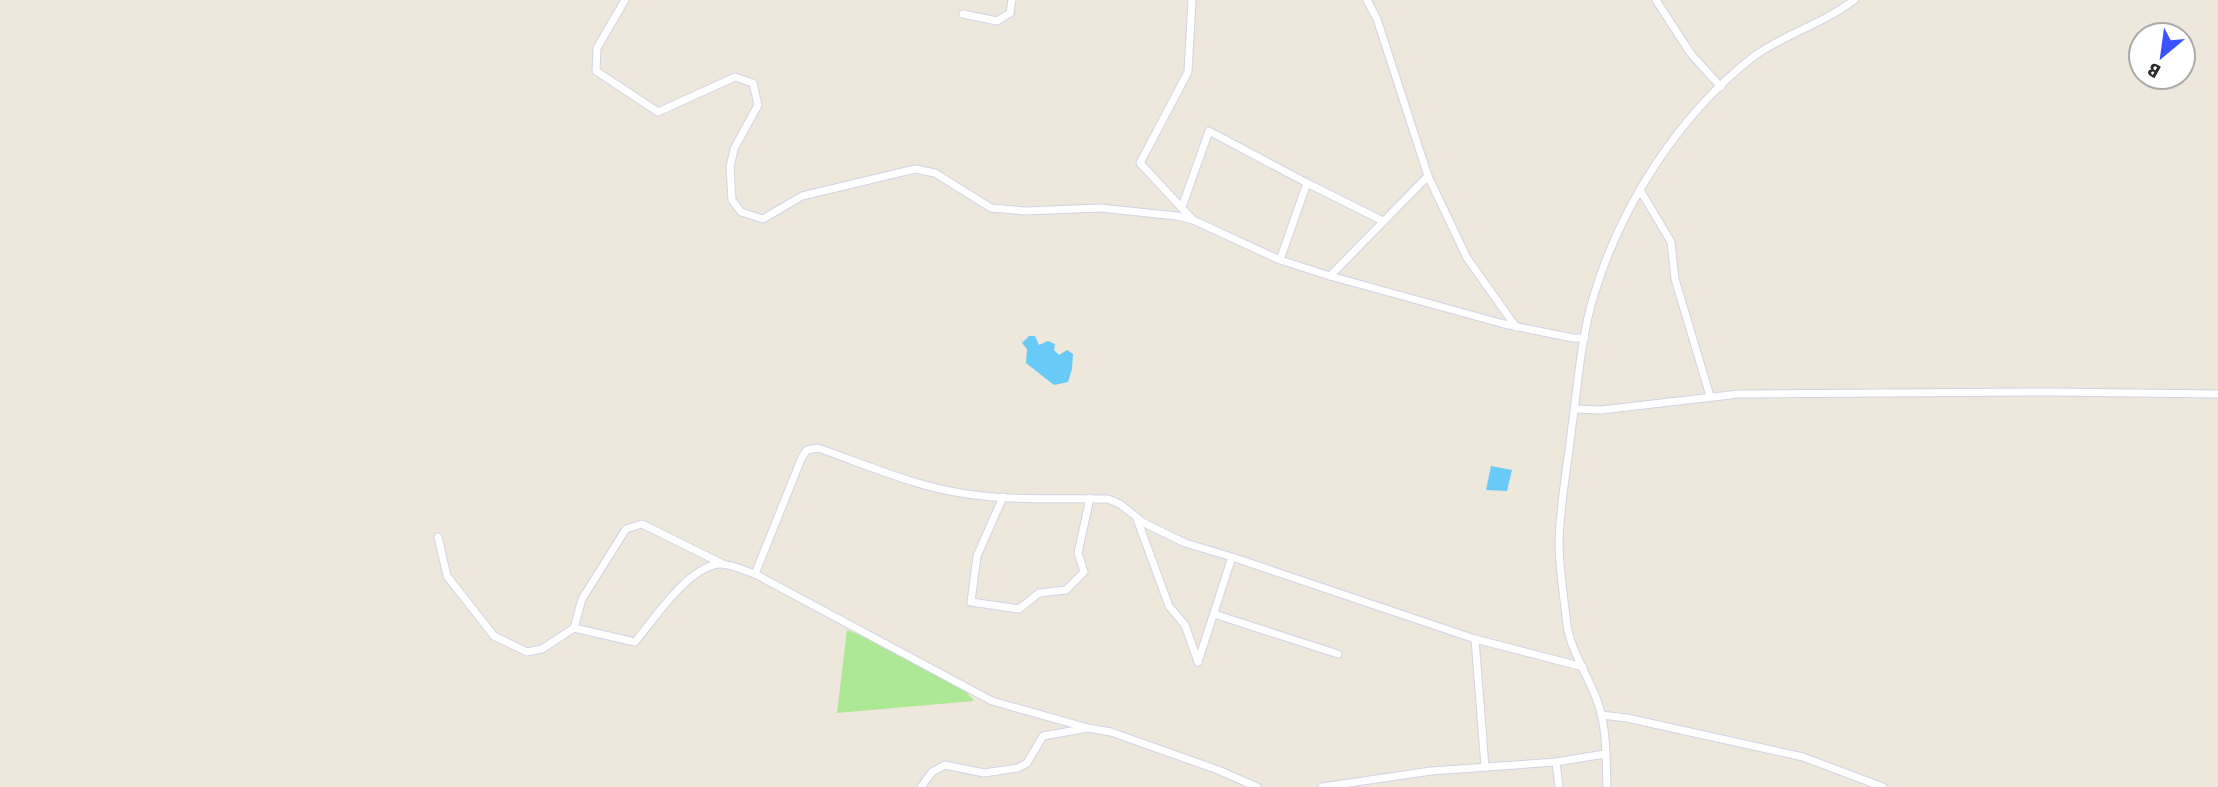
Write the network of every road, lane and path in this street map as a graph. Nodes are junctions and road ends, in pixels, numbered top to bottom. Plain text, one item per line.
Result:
1 (625, 0) edge
2 (1012, 0) edge
3 (1192, 0) edge
4 (1367, 0) edge
5 (1656, 0) edge
6 (1854, 0) edge
7 (962, 13) dead end
8 (1721, 87) junction
9 (1428, 176) junction
10 (1307, 183) junction
11 (1640, 190) junction
12 (1182, 207) junction
13 (1193, 220) junction
14 (1383, 221) junction
15 (1280, 261) junction
16 (1330, 276) junction
17 (1516, 327) junction
18 (1585, 338) junction
19 (2218, 394) edge
20 (1710, 396) junction
21 (1575, 409) junction
22 (1003, 497) junction
23 (1090, 498) junction
24 (1136, 517) junction
25 (438, 537) dead end
26 (1232, 557) junction
27 (721, 563) junction
28 (755, 574) junction
29 (1214, 614) junction
30 (574, 628) junction
31 (1475, 639) junction
32 (1338, 654) dead end
33 (1583, 667) junction
34 (1601, 715) junction
35 (1088, 728) junction
36 (1605, 754) junction
37 (1556, 762) junction
38 (1485, 767) junction
39 (921, 787) edge
40 (1257, 787) edge
41 (1322, 787) edge
42 (1559, 787) edge
43 (1607, 787) edge
44 (1883, 787) edge

1 - 13 street
2 - 7 street
3 - 12 street
4 - 9 street
5 - 8 street
6 - 8 street
8 - 11 street
9 - 14 street
9 - 17 street
10 - 12 street
10 - 14 street
10 - 15 street
11 - 18 street
11 - 20 street
12 - 13 street
13 - 15 street
14 - 16 street
15 - 16 street
16 - 17 street
17 - 18 street
18 - 21 street
19 - 20 street
20 - 21 street
21 - 33 street
22 - 23 street
22 - 23 street
22 - 28 street
23 - 24 street
24 - 26 street
24 - 29 street
25 - 30 street
26 - 29 street
26 - 31 street
27 - 28 street
27 - 30 street
27 - 30 street
28 - 35 street
29 - 32 street
31 - 33 street
31 - 38 street
33 - 34 street
34 - 36 street
34 - 44 street
35 - 39 street
35 - 40 street
36 - 37 street
36 - 43 street
37 - 38 street
37 - 42 street
38 - 41 street

